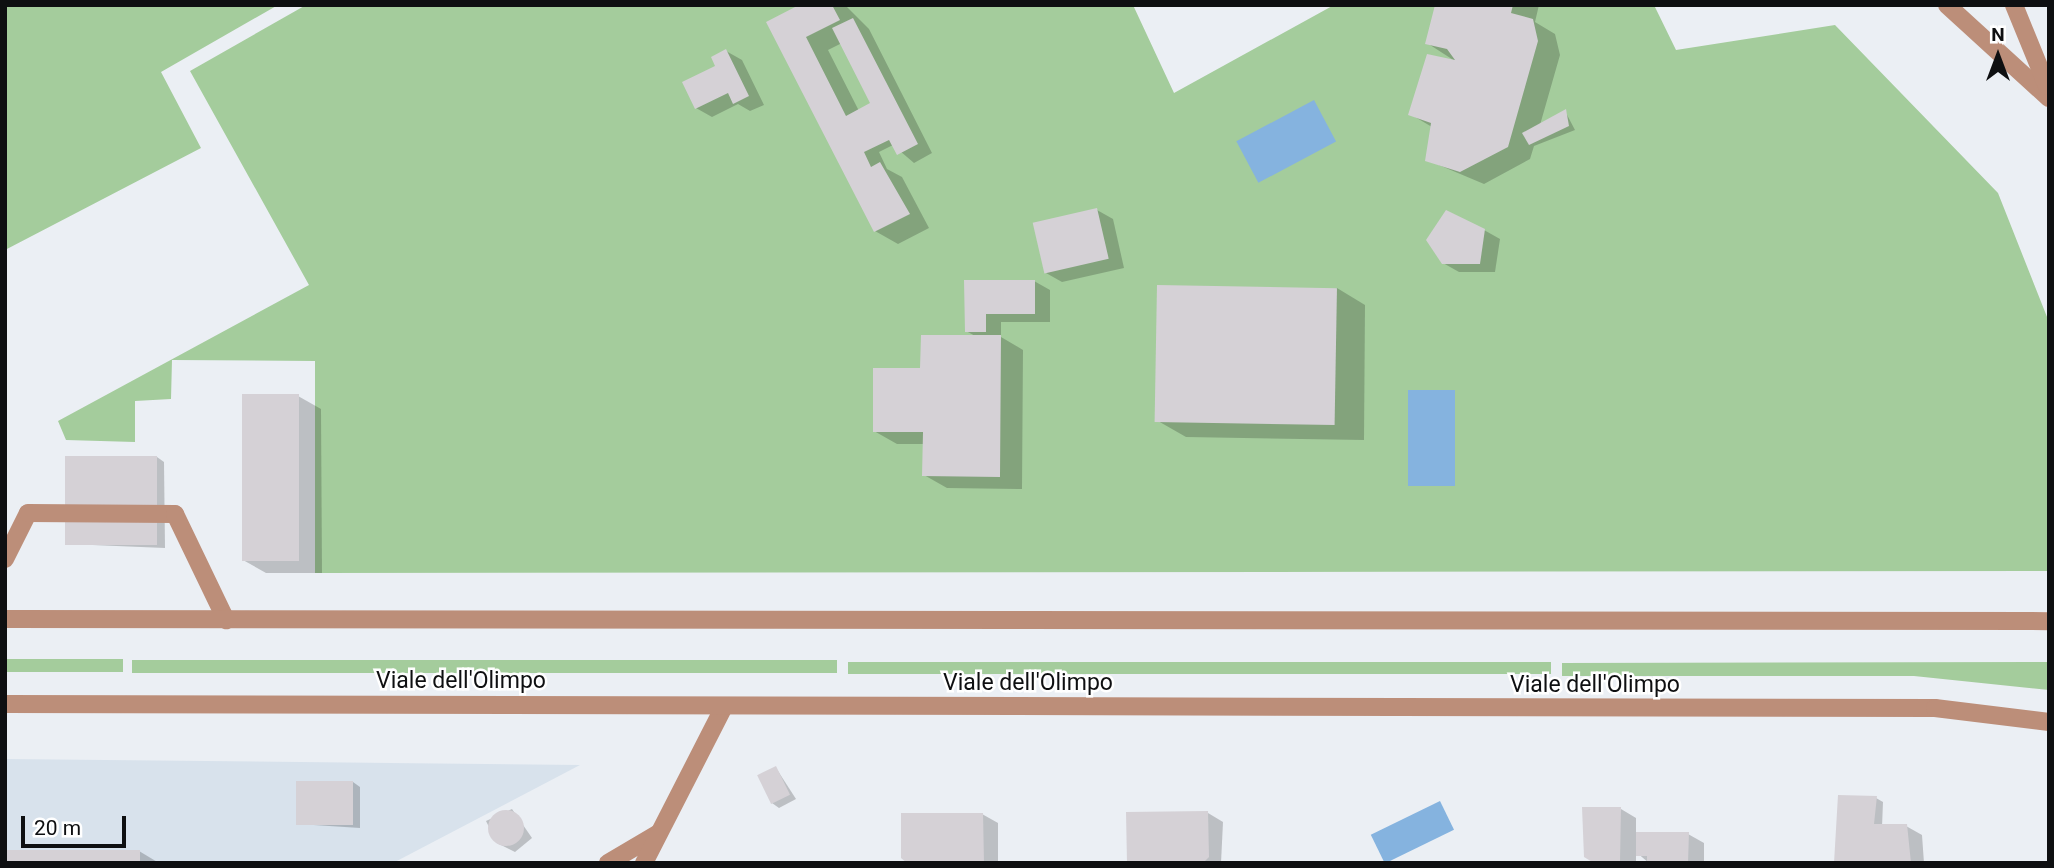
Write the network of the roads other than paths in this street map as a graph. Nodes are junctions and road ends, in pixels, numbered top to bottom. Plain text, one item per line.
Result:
1 (1947, 5) edge
2 (2014, 5) edge
3 (2049, 89) edge
4 (2049, 98) edge
5 (5, 558) edge
6 (5, 619) edge
7 (226, 620) junction
8 (2049, 621) edge
9 (5, 704) edge
10 (724, 707) junction
11 (2049, 722) edge
12 (659, 833) junction
13 (608, 863) edge
14 (645, 863) edge

1 - 4 street
2 - 3 street
5 - 7 street
6 - 7 street
7 - 8 street
9 - 10 street, Viale dell'Olimpo
10 - 11 street, Viale dell'Olimpo
10 - 12 street
12 - 13 street
12 - 14 street

